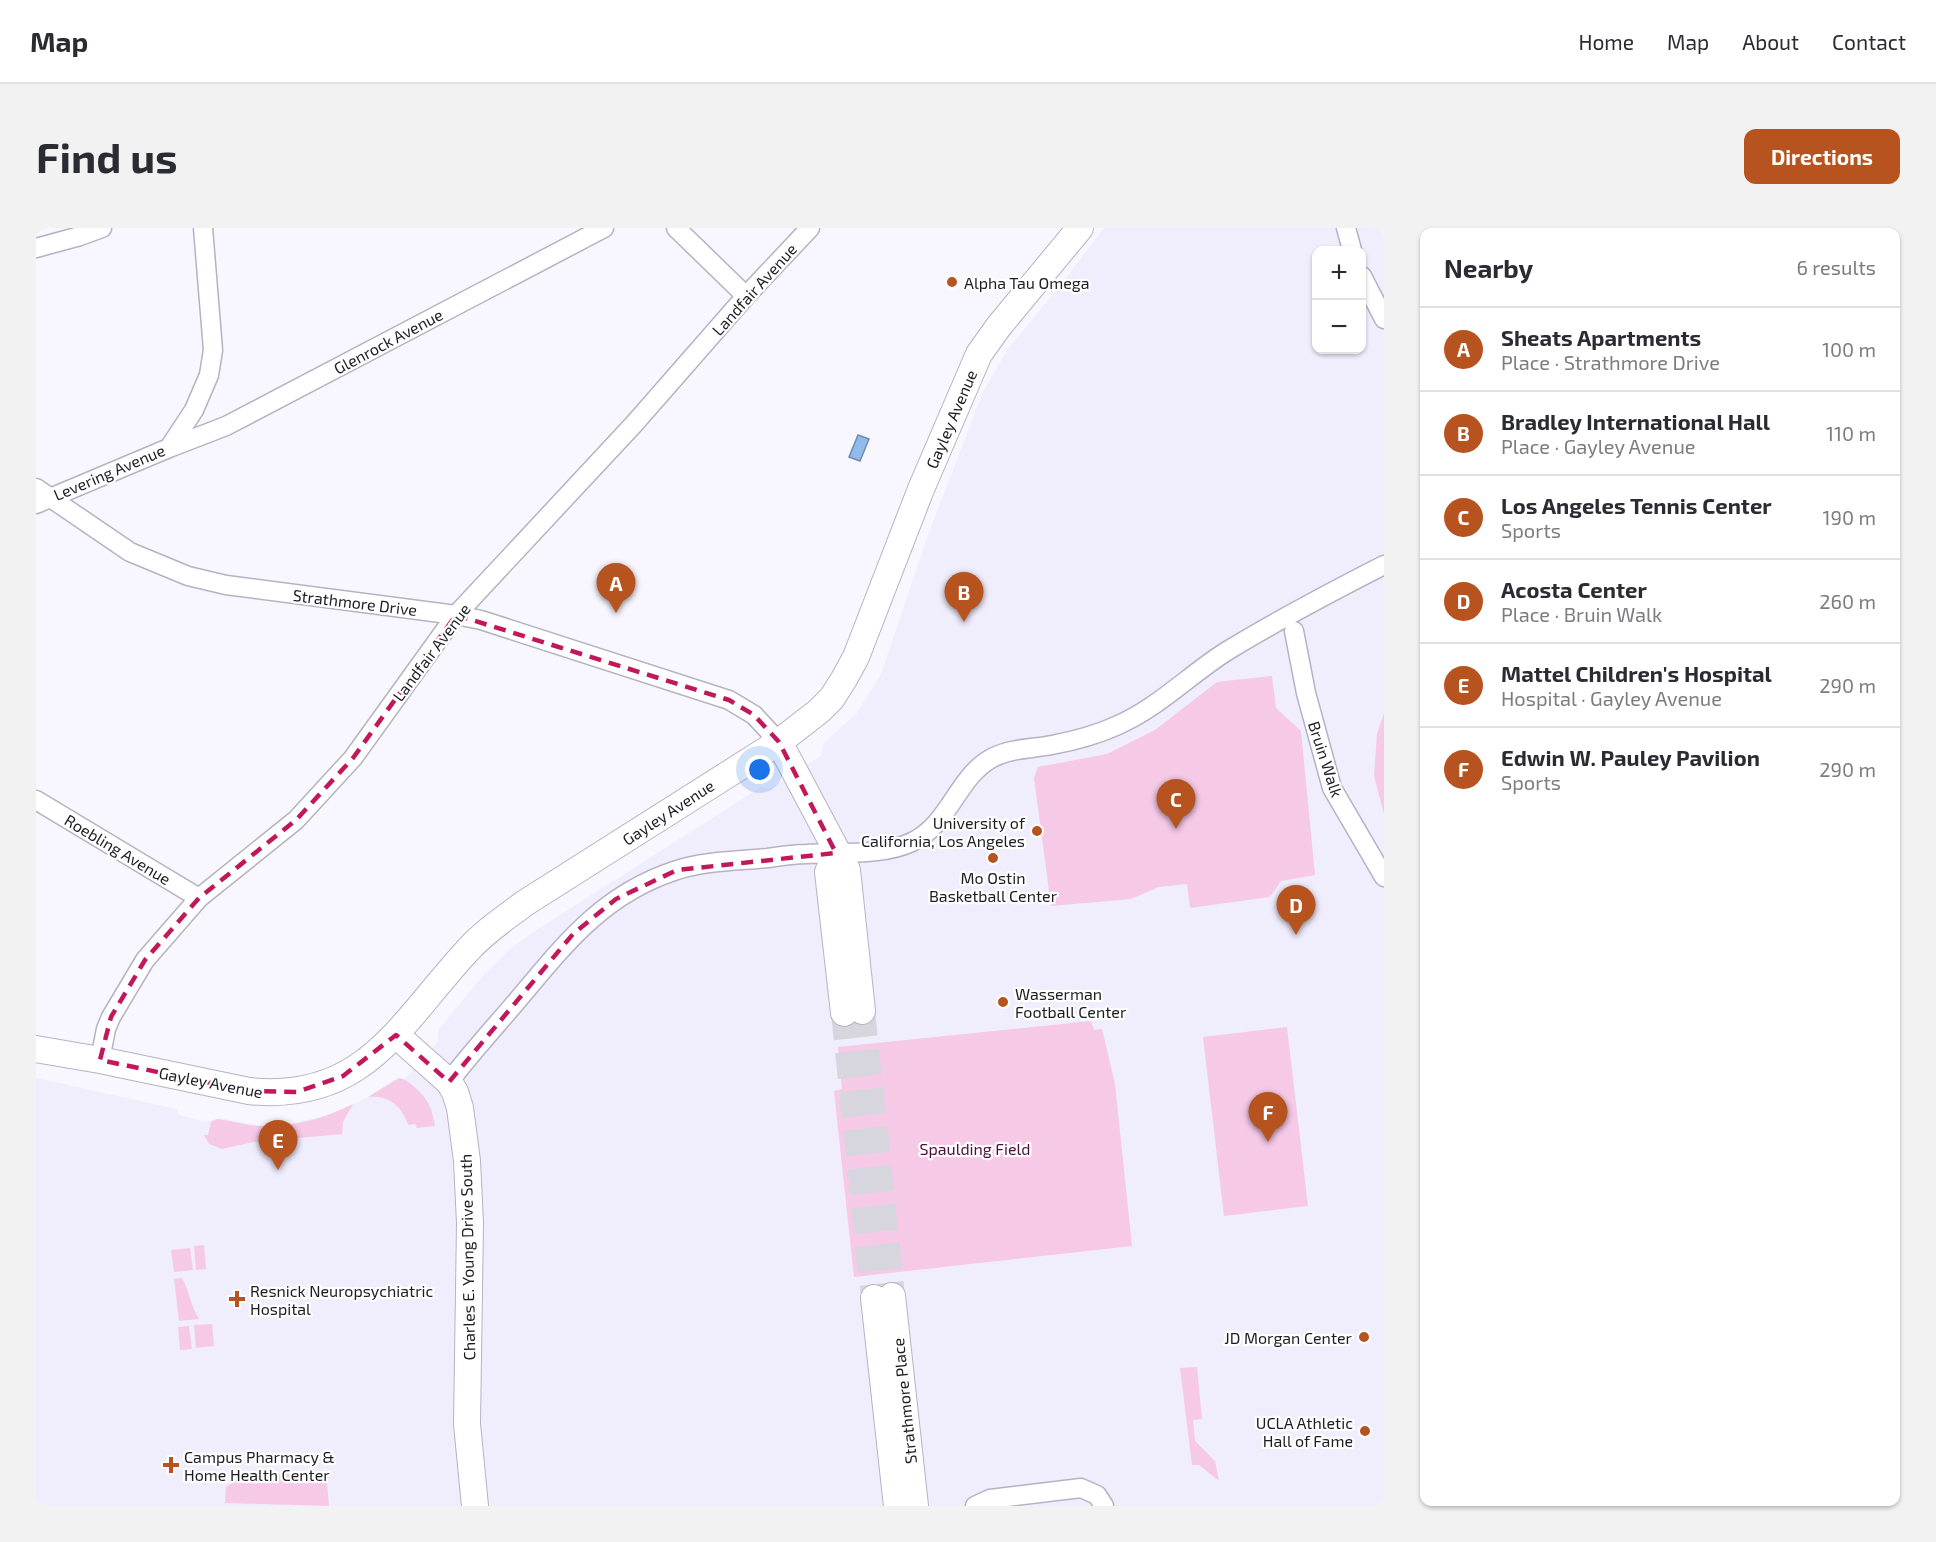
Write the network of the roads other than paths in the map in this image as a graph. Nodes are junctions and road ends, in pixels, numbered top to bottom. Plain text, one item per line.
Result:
1 (102, 228) edge
2 (203, 228) edge
3 (604, 228) edge
4 (676, 228) edge
5 (810, 228) edge
6 (1080, 228) edge
7 (1346, 228) edge
8 (1351, 246) edge
9 (36, 248) edge
10 (1366, 284) edge
11 (746, 296) junction
12 (1384, 319) edge
13 (170, 448) junction
14 (41, 496) edge
15 (1384, 565) edge
16 (456, 615) junction
17 (1294, 631) dead end
18 (779, 742) junction
19 (36, 800) edge
20 (836, 853) junction
21 (1384, 877) edge
22 (199, 898) junction
23 (853, 1012) tunnel mouth
24 (396, 1035) junction
25 (36, 1049) edge
26 (100, 1060) junction
27 (449, 1082) junction
28 (978, 1505) edge
29 (475, 1506) edge
30 (897, 1506) edge
31 (915, 1506) edge
32 (1104, 1506) edge

1 - 9 street
2 - 13 street, Levering Avenue
3 - 13 street, Glenrock Avenue
4 - 11 street
5 - 11 street, Landfair Avenue
6 - 18 street, Gayley Avenue
7 - 8 street
10 - 12 street
11 - 16 street, Landfair Avenue
13 - 14 street, Levering Avenue
14 - 16 street, Strathmore Drive
15 - 20 street
16 - 18 street, Strathmore Drive
16 - 22 street, Landfair Avenue
17 - 21 street, Bruin Walk
18 - 20 street
18 - 24 street, Gayley Avenue
19 - 22 street, Roebling Avenue
20 - 23 street
20 - 27 street
22 - 26 street, Landfair Avenue
24 - 26 street, Gayley Avenue
24 - 27 street, Charles E. Young Drive South
25 - 26 street, Gayley Avenue
27 - 29 street, Charles E. Young Drive South
28 - 32 street
30 - 31 street, Strathmore Place

